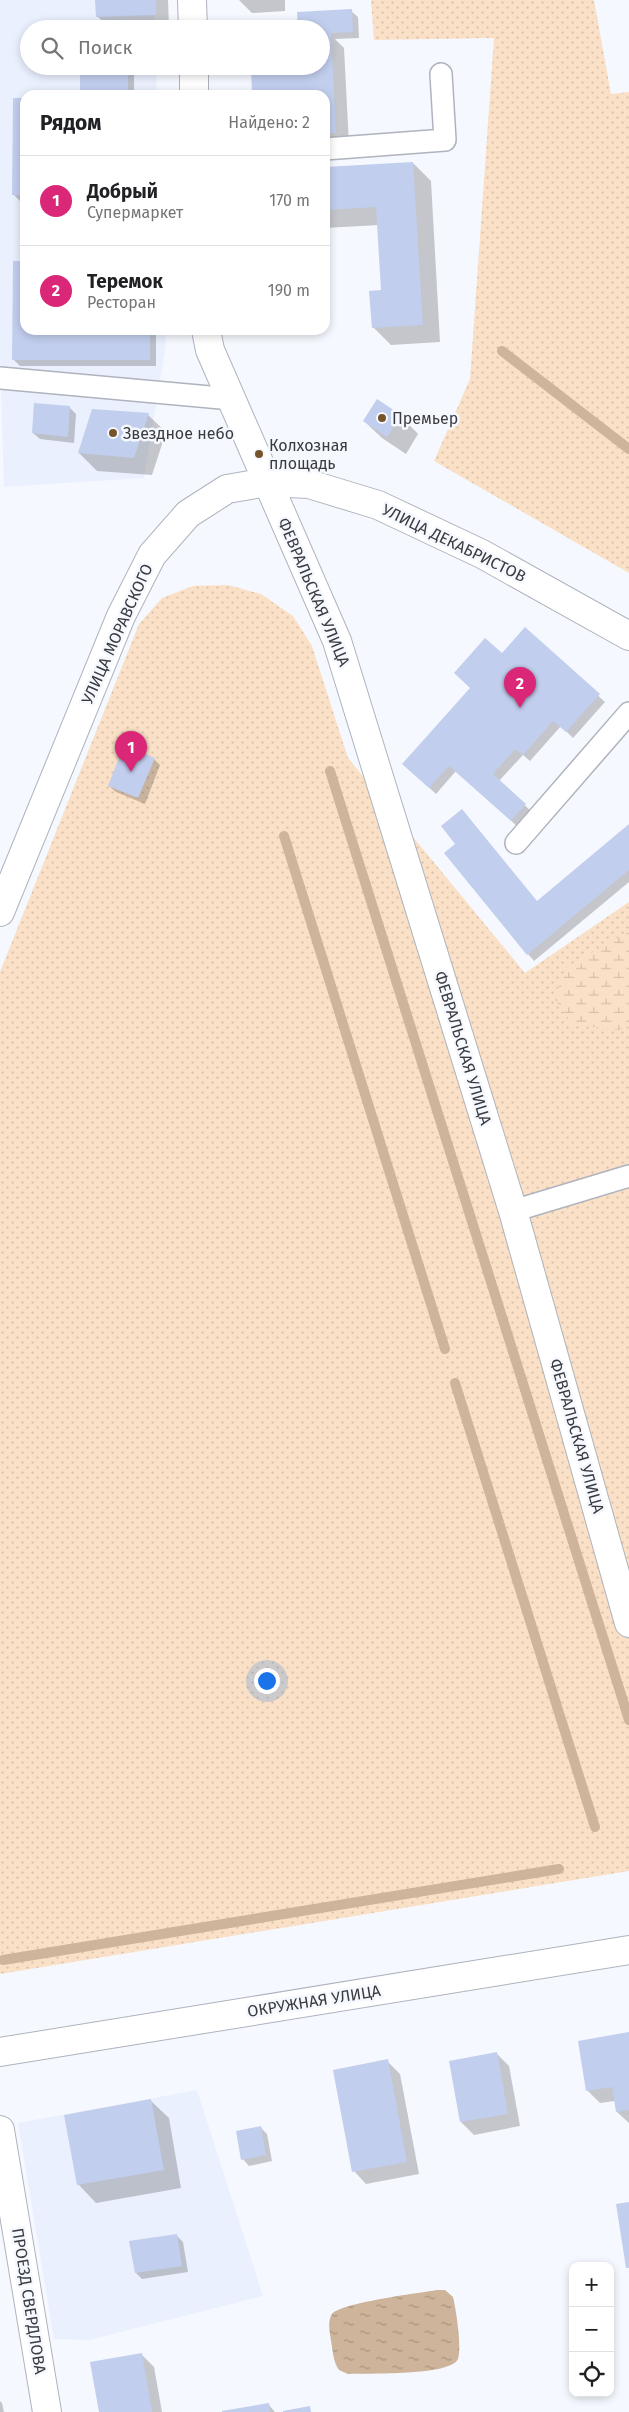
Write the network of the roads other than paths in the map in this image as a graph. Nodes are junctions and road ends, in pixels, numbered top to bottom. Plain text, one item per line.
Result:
1 (192, 0) edge
2 (193, 20) edge
3 (441, 74) dead end
4 (194, 75) edge
5 (194, 90) edge
6 (330, 149) edge
7 (207, 335) edge
8 (0, 378) edge
9 (232, 399) junction
10 (268, 482) junction
11 (629, 636) edge
12 (629, 713) edge
13 (516, 843) dead end
14 (0, 912) edge
15 (629, 1176) edge
16 (513, 1211) junction
17 (629, 1623) edge
18 (629, 1950) edge
19 (0, 2052) edge
20 (0, 2130) edge
21 (47, 2412) edge

1 - 2 street
3 - 6 lane
4 - 5 street
7 - 9 street
8 - 9 lane
9 - 10 street
10 - 11 street, УЛИЦА ДЕКАБРИСТОВ
10 - 14 street, УЛИЦА МОРАВСКОГО
10 - 16 street, ФЕВРАЛЬСКАЯ УЛИЦА
12 - 13 lane
15 - 16 lane
16 - 17 street, ФЕВРАЛЬСКАЯ УЛИЦА
18 - 19 street, ОКРУЖНАЯ УЛИЦА
20 - 21 street, ПРОЕЗД СВЕРДЛОВА

